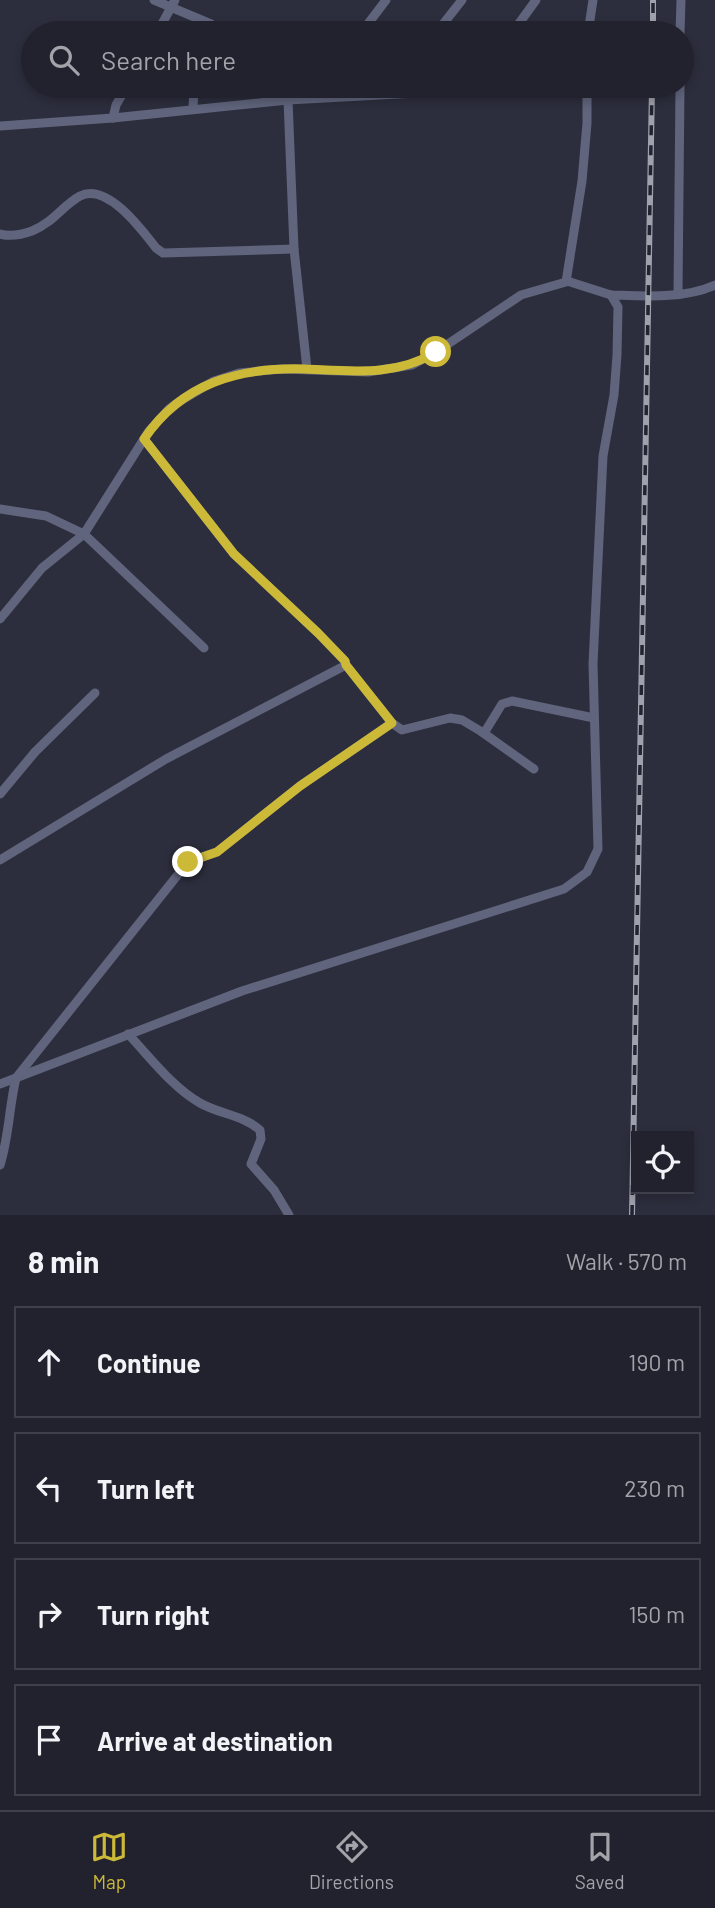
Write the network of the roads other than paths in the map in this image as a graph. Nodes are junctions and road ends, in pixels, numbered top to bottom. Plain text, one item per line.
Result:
1 (154, 0) edge
2 (386, 0) edge
3 (462, 0) edge
4 (536, 0) edge
5 (593, 0) edge
6 (681, 0) edge
7 (173, 4) edge
8 (164, 21) edge
9 (205, 21) edge
10 (369, 21) edge
11 (445, 21) edge
12 (521, 21) edge
13 (590, 21) edge
14 (681, 21) edge
15 (120, 98) edge
16 (193, 98) edge
17 (325, 98) edge
18 (587, 98) edge
19 (680, 98) edge
20 (288, 100) junction
21 (192, 109) junction
22 (113, 118) junction
23 (0, 126) edge
24 (0, 234) edge
25 (294, 249) junction
26 (567, 281) junction
27 (715, 285) edge
28 (678, 294) junction
29 (611, 295) junction
30 (307, 369) junction
31 (144, 439) junction
32 (0, 509) edge
33 (84, 534) junction
34 (0, 619) edge
35 (204, 648) dead end
36 (346, 665) junction
37 (95, 693) dead end
38 (594, 718) junction
39 (392, 723) junction
40 (482, 732) junction
41 (534, 769) dead end
42 (0, 794) edge
43 (0, 860) edge
44 (128, 1034) junction
45 (16, 1078) junction
46 (0, 1084) edge
47 (0, 1166) edge
48 (289, 1215) edge

1 - 7 street
2 - 10 street
3 - 11 street
4 - 12 street
5 - 13 street
6 - 14 street
7 - 8 street
7 - 9 street
15 - 22 street
16 - 21 street
17 - 20 street
18 - 26 street
19 - 28 street
20 - 21 street
20 - 25 street
21 - 22 street
22 - 23 street
24 - 25 street
25 - 30 street
26 - 29 street
26 - 30 street
27 - 28 street
28 - 29 street
29 - 38 street
30 - 31 street
31 - 33 street
31 - 36 street
32 - 33 street
33 - 34 street
33 - 35 street
36 - 39 street
36 - 43 street
37 - 42 street
38 - 40 street
38 - 44 street
39 - 40 street
39 - 45 street
40 - 41 street
44 - 45 street
44 - 48 street
45 - 46 street
45 - 47 street

